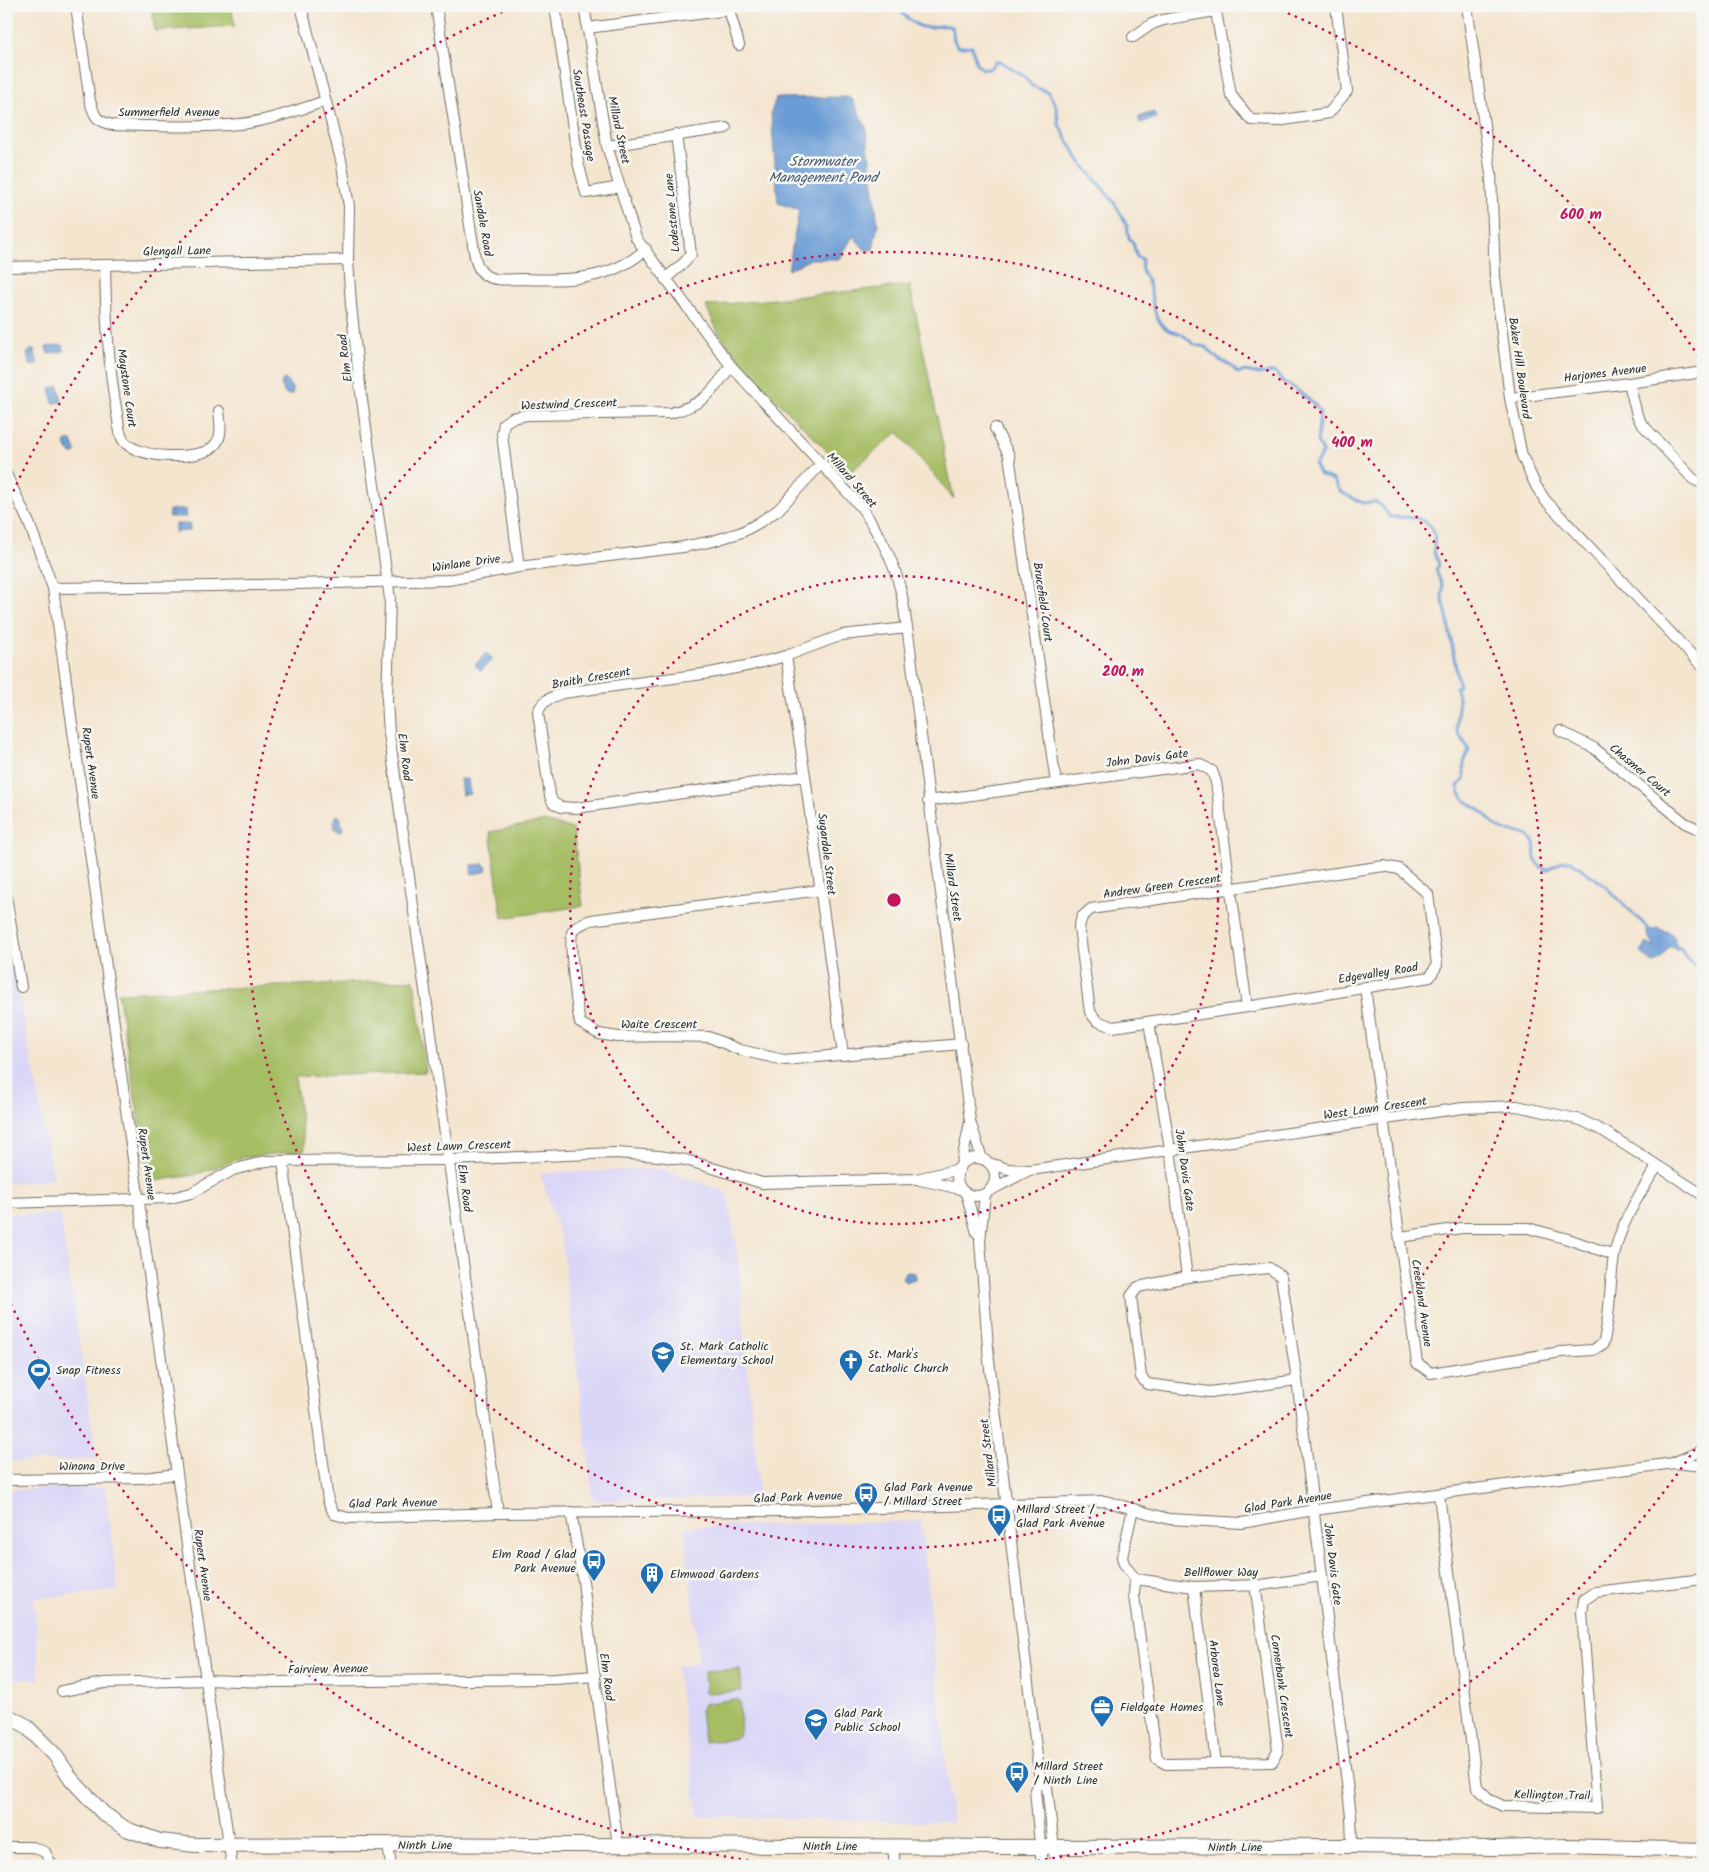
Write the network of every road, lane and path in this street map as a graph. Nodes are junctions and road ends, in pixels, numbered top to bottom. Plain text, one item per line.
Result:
1 (76, 6) edge
2 (301, 6) edge
3 (436, 6) edge
4 (555, 6) edge
5 (584, 6) edge
6 (1336, 6) edge
7 (1467, 6) edge
8 (728, 8) edge
9 (1215, 8) edge
10 (587, 28) junction
11 (1133, 37) dead end
12 (739, 45) dead end
13 (325, 101) junction
14 (726, 128) dead end
15 (676, 134) junction
16 (606, 146) junction
17 (620, 187) junction
18 (646, 250) junction
19 (348, 260) junction
20 (105, 265) junction
21 (6, 267) edge
22 (665, 279) junction
23 (731, 366) junction
24 (1703, 372) edge
25 (1629, 383) junction
26 (1510, 398) junction
27 (219, 411) dead end
28 (995, 428) dead end
29 (822, 463) junction
30 (6, 474) edge
31 (1703, 484) edge
32 (10, 495) edge
33 (519, 567) junction
34 (388, 583) junction
35 (53, 588) junction
36 (907, 628) junction
37 (786, 656) junction
38 (1703, 667) edge
39 (1560, 731) dead end
40 (805, 776) junction
41 (1056, 783) junction
42 (928, 801) junction
43 (1703, 831) edge
44 (820, 890) junction
45 (1230, 890) junction
46 (6, 896) edge
47 (21, 987) dead end
48 (1365, 988) junction
49 (1247, 1008) junction
50 (1149, 1022) junction
51 (961, 1044) junction
52 (843, 1054) junction
53 (1383, 1119) junction
54 (970, 1121) junction
55 (1170, 1150) junction
56 (448, 1160) junction
57 (283, 1161) junction
58 (986, 1162) junction
59 (960, 1167) junction
60 (1657, 1167) junction
61 (1030, 1170) junction
62 (916, 1179) junction
63 (964, 1191) junction
64 (988, 1192) junction
65 (1703, 1195) edge
66 (139, 1199) junction
67 (6, 1203) edge
68 (1400, 1237) junction
69 (980, 1241) junction
70 (1614, 1255) junction
71 (1187, 1277) junction
72 (1297, 1380) junction
73 (1703, 1450) edge
74 (1674, 1463) junction
75 (1703, 1466) edge
76 (177, 1474) junction
77 (6, 1480) edge
78 (1439, 1494) junction
79 (1006, 1504) junction
80 (1133, 1509) junction
81 (1314, 1510) junction
82 (571, 1512) junction
83 (498, 1513) junction
84 (1322, 1576) junction
85 (1135, 1579) junction
86 (1703, 1579) edge
87 (1254, 1584) junction
88 (1194, 1587) junction
89 (595, 1676) junction
90 (206, 1680) junction
91 (62, 1691) dead end
92 (6, 1715) edge
93 (1216, 1763) junction
94 (388, 1844) junction
95 (618, 1845) junction
96 (230, 1846) junction
97 (1352, 1846) junction
98 (6, 1847) edge
99 (893, 1847) junction
100 (1046, 1847) junction
101 (1703, 1850) edge
102 (52, 1866) edge
103 (232, 1866) edge
104 (391, 1866) edge
105 (895, 1866) edge
106 (1042, 1866) edge
107 (1056, 1866) edge

1 - 13 street, Summerfield Avenue
2 - 13 street, Elm Road
3 - 18 street, Sandale Road
4 - 17 street, Southeast Passage
5 - 10 street, Millard Street
6 - 9 street
7 - 26 street, Baker Hill Boulevard
8 - 10 street
8 - 12 street
9 - 11 street
10 - 16 street, Millard Street
13 - 19 street, Elm Road
14 - 15 street
15 - 16 street
15 - 22 street, Lodestone Lane
16 - 17 street, Millard Street
17 - 18 street, Millard Street
18 - 22 street, Millard Street
19 - 20 street, Glengall Lane
19 - 34 street, Elm Road
20 - 21 street, Glengall Lane
20 - 27 street, Maystone Court
22 - 23 street, Millard Street
23 - 29 street, Millard Street
23 - 33 street, Westwind Crescent
24 - 25 street, Harjones Avenue
25 - 26 street, Harjones Avenue
25 - 31 street
26 - 38 street, Baker Hill Boulevard
28 - 41 street, Brucefield Court
29 - 33 street, Winlane Drive
29 - 36 street, Millard Street
30 - 32 street, Rupert Avenue
32 - 35 street, Rupert Avenue
33 - 34 street, Winlane Drive
34 - 35 street, Winlane Drive
34 - 56 street, Elm Road
35 - 66 street, Rupert Avenue
36 - 37 street, Braith Crescent
36 - 42 street, Millard Street
37 - 40 street, Sugardale Street
37 - 40 street, Braith Crescent
39 - 43 street, Chasmer Court
40 - 44 street, Sugardale Street
41 - 42 street, John Davis Gate
41 - 45 street, John Davis Gate
42 - 51 street, Millard Street
44 - 52 street, Sugardale Street
44 - 52 street, Waite Crescent
45 - 48 street, Edgevalley Road
45 - 49 street, John Davis Gate
45 - 50 street, Andrew Green Crescent
46 - 47 street
48 - 49 street, Edgevalley Road
48 - 53 street, Creekland Avenue
49 - 50 street
50 - 55 street, John Davis Gate
51 - 52 street, Waite Crescent
51 - 54 street, Millard Street
53 - 55 street, West Lawn Crescent
53 - 60 street, West Lawn Crescent
53 - 68 street, Creekland Avenue
54 - 58 street, Millard Street
54 - 59 street, Millard Street
55 - 61 street, West Lawn Crescent
55 - 71 street, John Davis Gate
56 - 57 street, West Lawn Crescent
56 - 62 street, West Lawn Crescent
56 - 83 street, Elm Road
57 - 66 street, West Lawn Crescent
57 - 83 street, Glad Park Avenue
58 - 59 street
58 - 61 street, West Lawn Crescent
58 - 64 street
59 - 62 street, West Lawn Crescent
59 - 63 street
60 - 65 street, West Lawn Crescent
60 - 70 street, Creekland Avenue
61 - 64 street, West Lawn Crescent
62 - 63 street, West Lawn Crescent
63 - 64 street
63 - 69 street, Millard Street
64 - 69 street, Millard Street
66 - 67 street, West Lawn Crescent
66 - 76 street, Rupert Avenue
68 - 70 street
68 - 70 street, Creekland Avenue
69 - 79 street, Millard Street
71 - 72 street, John Davis Gate
71 - 72 street
72 - 81 street, John Davis Gate
73 - 74 street, Glad Park Avenue
74 - 75 street, Glad Park Avenue
74 - 78 street, Glad Park Avenue
76 - 77 street, Winona Drive
76 - 90 street, Rupert Avenue
78 - 81 street, Glad Park Avenue
78 - 86 street, Kellington Trail
79 - 80 street, Glad Park Avenue
79 - 82 street, Glad Park Avenue
79 - 100 street, Millard Street
80 - 81 street, Glad Park Avenue
80 - 85 street
81 - 84 street, John Davis Gate
82 - 83 street, Glad Park Avenue
82 - 89 street, Elm Road
84 - 87 street, Bellflower Way
84 - 97 street, John Davis Gate
85 - 88 street, Bellflower Way
85 - 93 street, Cornerbank Crescent
87 - 88 street, Bellflower Way
87 - 93 street, Cornerbank Crescent
88 - 93 street, Arborea Lane
89 - 90 street, Fairview Avenue
89 - 95 street, Elm Road
90 - 91 street, Fairview Avenue
90 - 96 street, Rupert Avenue
92 - 96 main road, Ninth Line
94 - 95 main road, Ninth Line
94 - 96 main road, Ninth Line
94 - 104 street
95 - 99 main road, Ninth Line
96 - 103 street, Rupert Avenue
97 - 100 main road, Ninth Line
97 - 101 main road, Ninth Line
98 - 102 street
99 - 100 main road, Ninth Line
99 - 105 street
100 - 106 street, Millard Street
100 - 107 street, Millard Street

